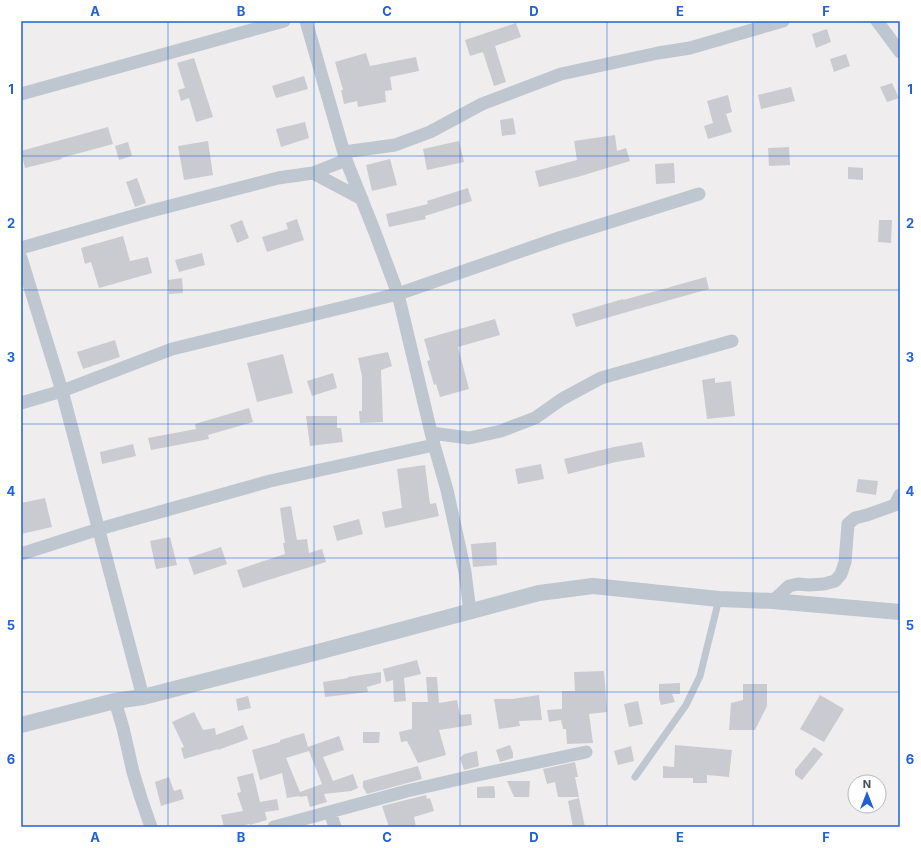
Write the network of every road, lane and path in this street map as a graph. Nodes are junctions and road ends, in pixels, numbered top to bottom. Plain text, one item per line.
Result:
1 (284, 21) edge
2 (306, 21) edge
3 (783, 21) edge
4 (877, 21) edge
5 (900, 52) edge
6 (21, 94) edge
7 (345, 156) junction
8 (313, 173) junction
9 (700, 194) dead end
10 (362, 199) junction
11 (21, 248) edge
12 (21, 258) edge
13 (398, 294) junction
14 (732, 341) dead end
15 (62, 392) junction
16 (21, 403) edge
17 (432, 439) junction
18 (900, 495) edge
19 (99, 529) junction
20 (21, 554) edge
21 (719, 599) junction
22 (773, 601) junction
23 (470, 612) junction
24 (900, 612) edge
25 (143, 697) junction
26 (115, 701) junction
27 (21, 725) edge
28 (586, 752) dead end
29 (635, 778) dead end
30 (330, 812) junction
31 (151, 827) edge
32 (274, 827) edge
33 (335, 827) edge

1 - 6 street
2 - 7 street
3 - 7 street
4 - 5 street
7 - 8 street
7 - 10 street
8 - 10 street
8 - 11 street
9 - 13 street
10 - 13 street
12 - 15 street
13 - 15 street
13 - 17 street
14 - 17 street
15 - 16 street
15 - 19 street
17 - 19 street
17 - 23 street
18 - 22 street
19 - 20 street
19 - 25 street
21 - 22 street
21 - 23 street
21 - 29 lane
22 - 24 street
23 - 25 street
25 - 26 street
26 - 27 street
26 - 31 street
28 - 30 street
30 - 32 street
30 - 33 street

